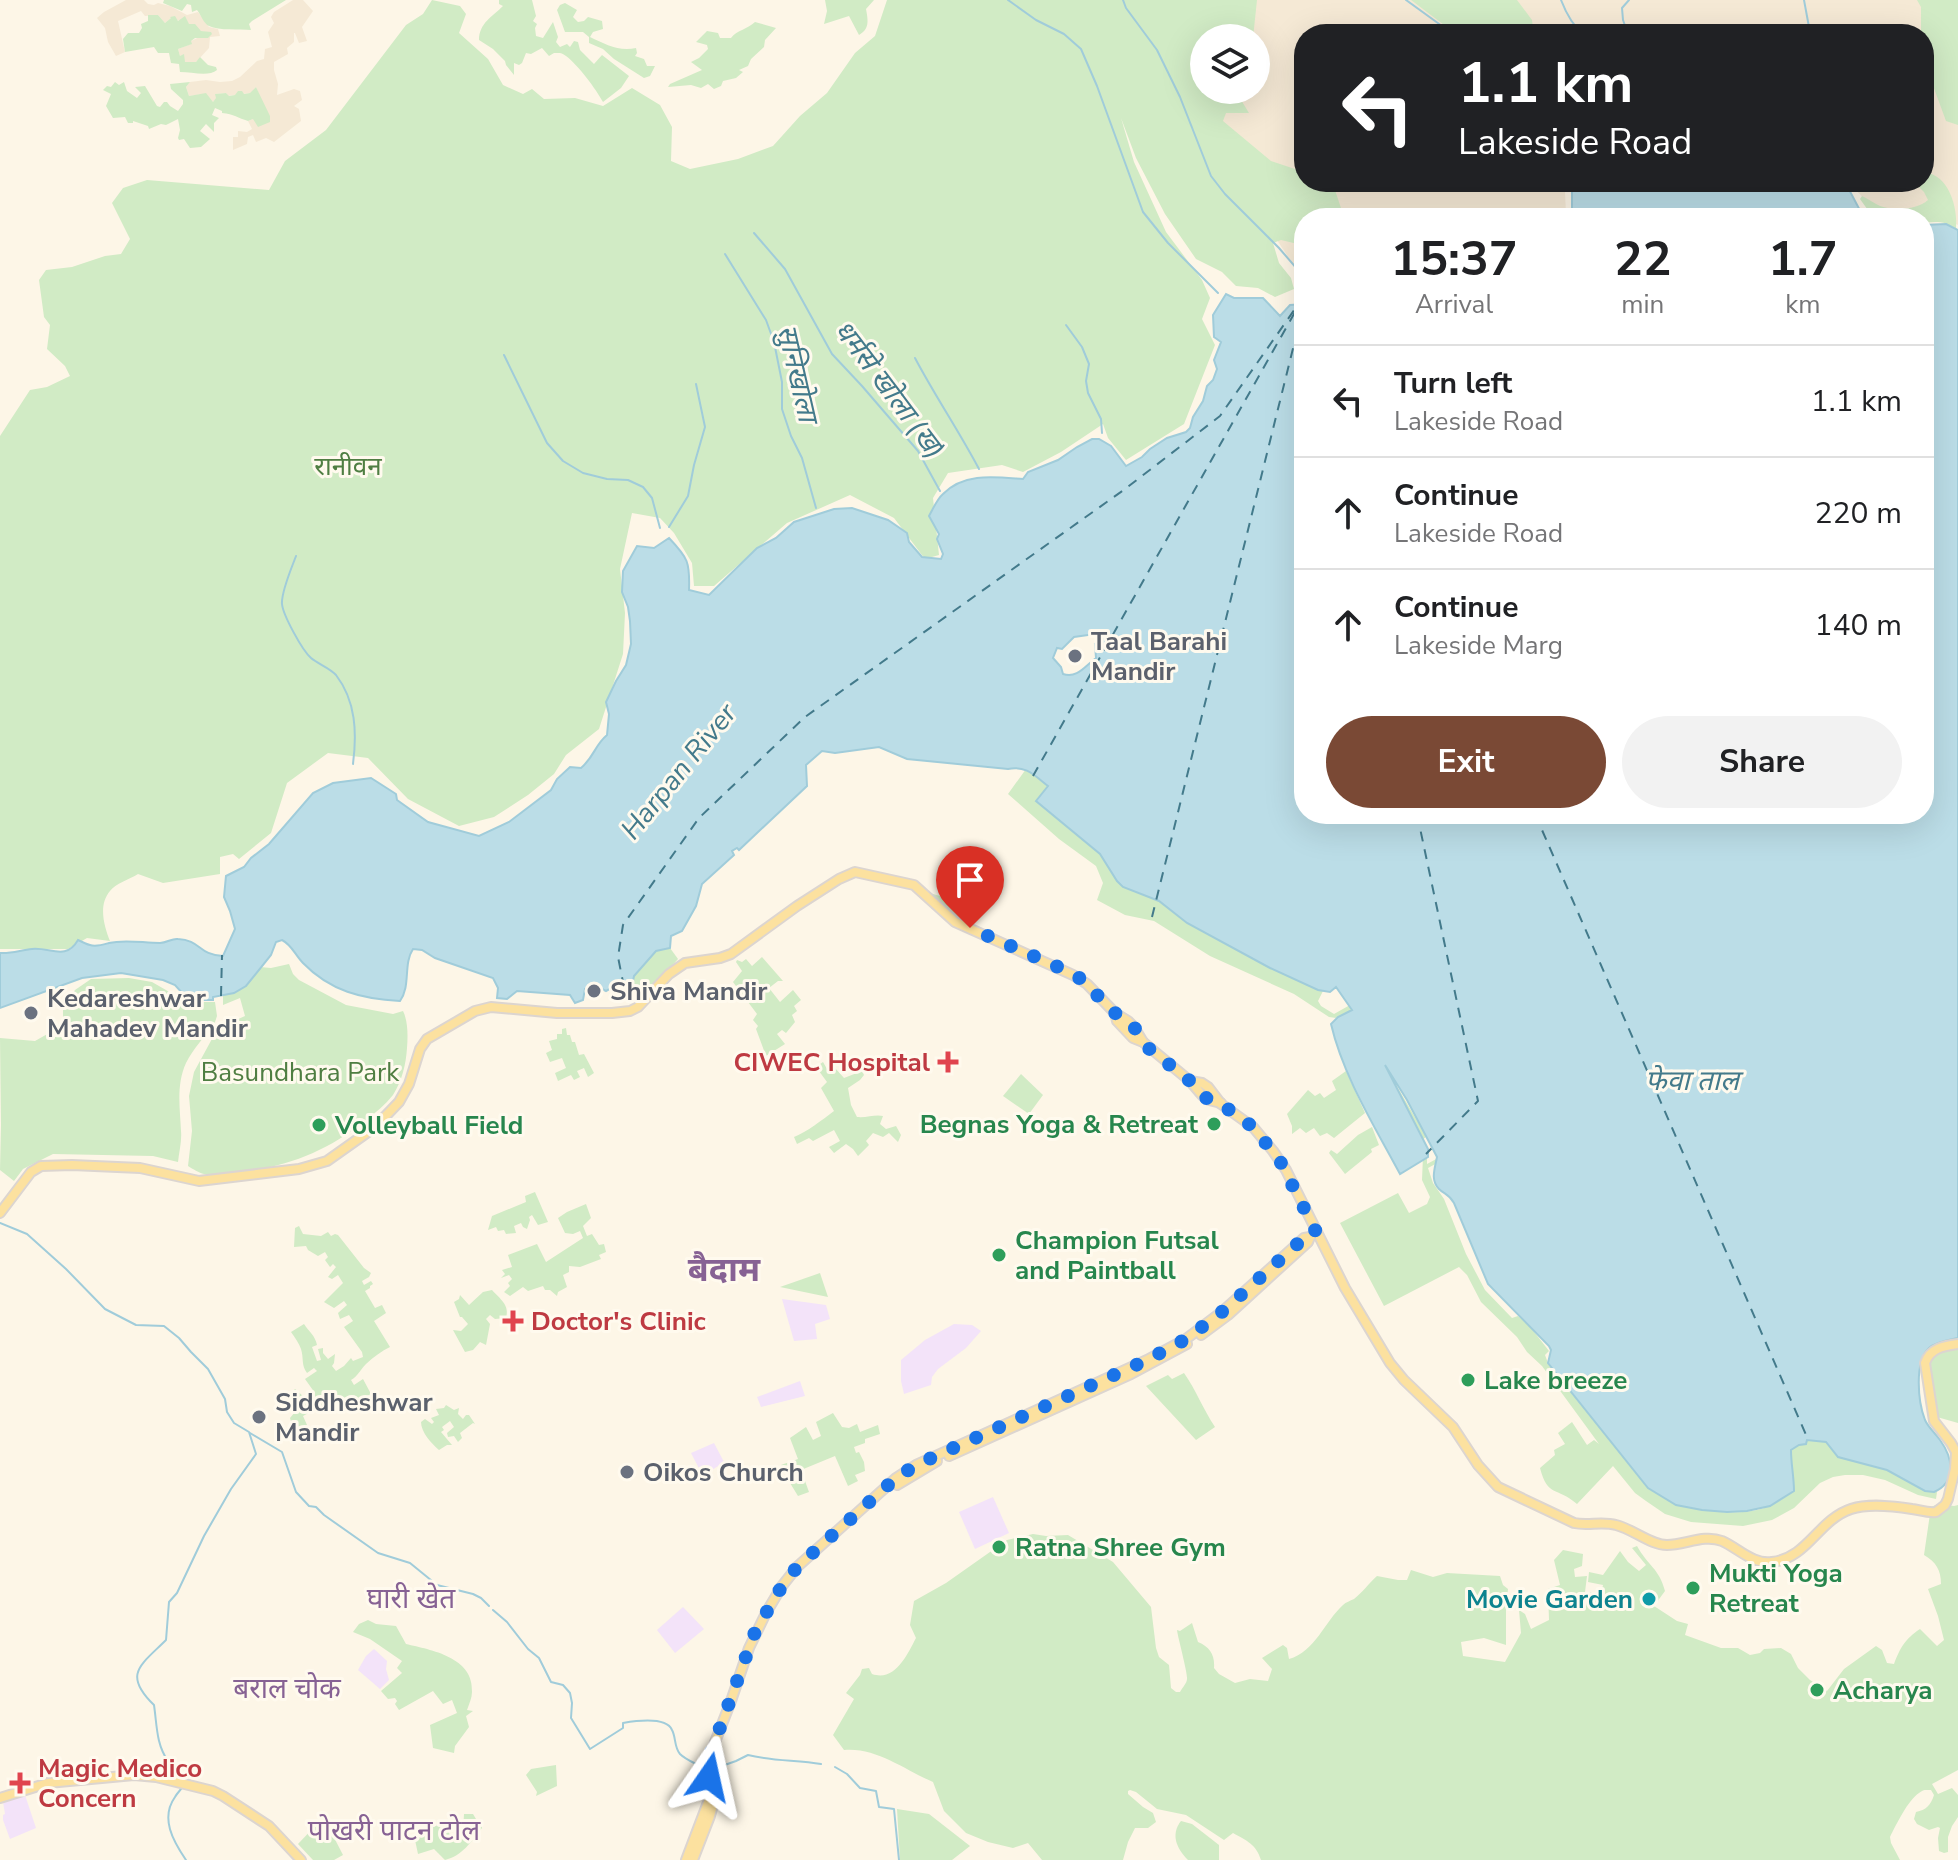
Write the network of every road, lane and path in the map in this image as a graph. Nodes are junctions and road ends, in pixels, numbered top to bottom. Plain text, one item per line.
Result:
1 (0, 1213) edge
2 (1313, 1234) junction
3 (1958, 1344) edge
4 (0, 1798) edge
5 (301, 1860) edge
6 (686, 1860) edge
7 (693, 1860) edge

1 - 2 main road
2 - 3 main road
2 - 6 main road
2 - 7 main road
4 - 5 main road

